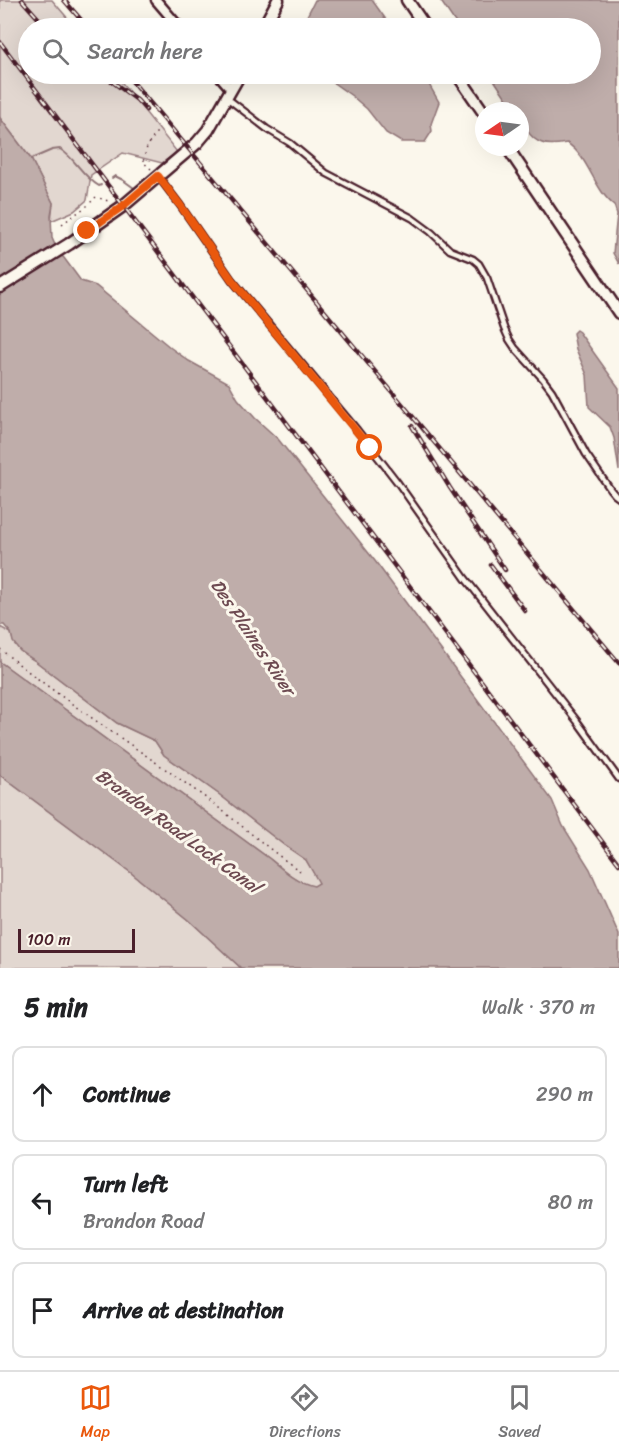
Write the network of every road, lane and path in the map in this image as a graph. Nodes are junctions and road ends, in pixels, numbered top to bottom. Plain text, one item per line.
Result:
1 (156, 0) edge
2 (278, 0) edge
3 (407, 0) edge
4 (171, 18) edge
5 (268, 18) edge
6 (419, 18) edge
7 (224, 84) edge
8 (234, 84) edge
9 (464, 84) edge
10 (229, 93) junction
11 (476, 102) edge
12 (158, 130) dead end
13 (513, 156) edge
14 (158, 176) junction
15 (123, 206) junction
16 (62, 224) dead end
17 (0, 287) edge
18 (619, 313) edge
19 (619, 498) edge
20 (0, 649) edge
21 (619, 779) edge
22 (300, 871) dead end

1 - 4 street
2 - 5 street
3 - 6 street
7 - 10 street
8 - 10 street
9 - 11 street
10 - 14 street
10 - 19 lane
12 - 14 path
13 - 18 street
14 - 15 street
14 - 21 lane
15 - 16 path
15 - 17 street
20 - 22 path

